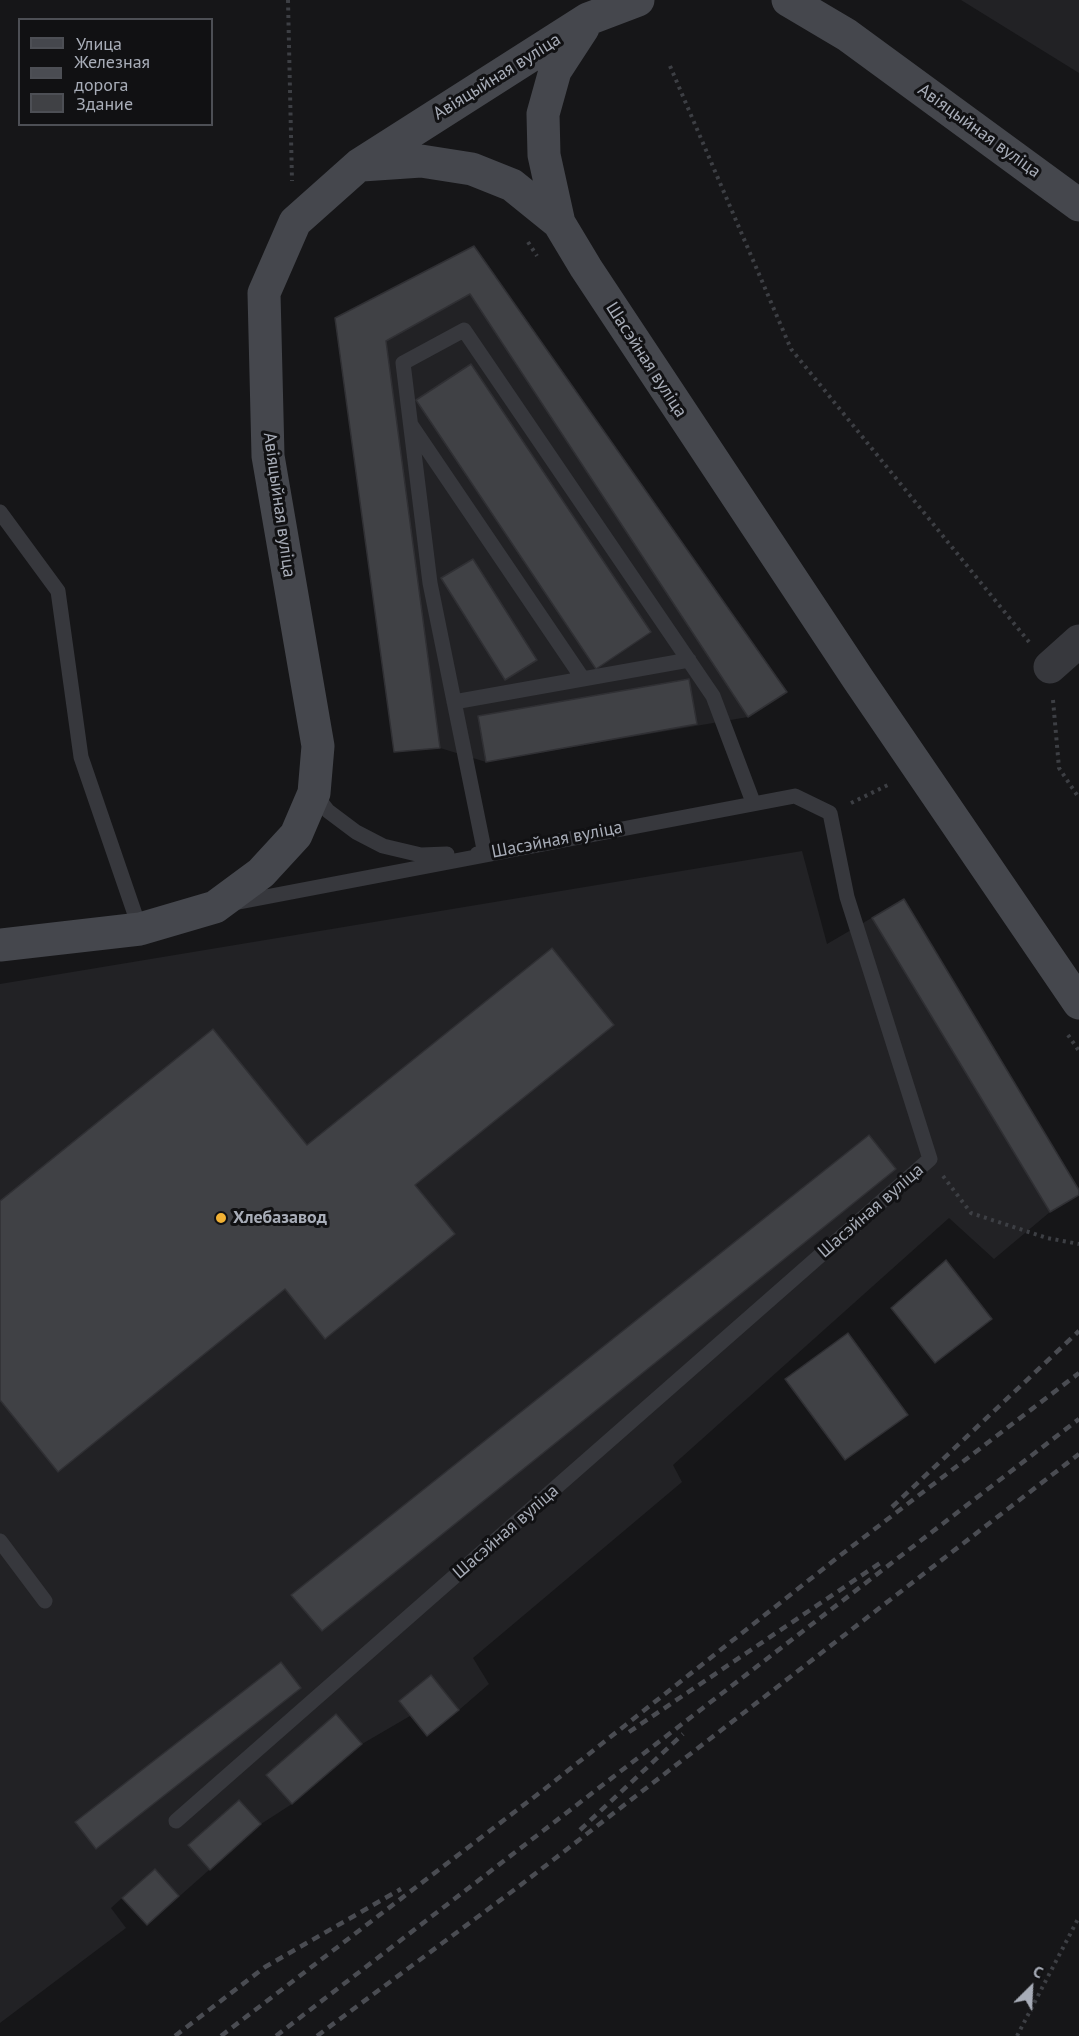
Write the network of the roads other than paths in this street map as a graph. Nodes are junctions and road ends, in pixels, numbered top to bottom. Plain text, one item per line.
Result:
1 (638, 0) edge
2 (788, 0) edge
3 (588, 19) junction
4 (359, 165) junction
5 (1079, 205) edge
6 (559, 223) junction
7 (410, 422) junction
8 (0, 512) edge
9 (1079, 640) edge
10 (689, 660) junction
11 (1050, 667) road end
12 (583, 679) junction
13 (454, 702) junction
14 (314, 793) junction
15 (753, 802) junction
16 (485, 854) junction
17 (215, 907) junction
18 (140, 929) junction
19 (0, 945) edge
20 (1079, 1003) edge
21 (0, 1540) edge
22 (45, 1601) dead end
23 (176, 1821) dead end

1 - 3 main road, Авіяцыйная вуліца
2 - 5 main road, Авіяцыйная вуліца
3 - 4 main road, Авіяцыйная вуліца
3 - 6 main road
4 - 6 main road
4 - 14 main road, Авіяцыйная вуліца
6 - 20 main road, Шасэйная вуліца
7 - 10 lane
7 - 12 lane
7 - 13 lane
8 - 18 lane
9 - 11 street
10 - 12 lane
10 - 15 lane
12 - 13 lane
13 - 16 lane
14 - 16 lane
14 - 17 main road, Авіяцыйная вуліца
15 - 16 lane, Шасэйная вуліца
15 - 23 lane, Шасэйная вуліца
16 - 17 lane, Шасэйная вуліца
17 - 18 main road, Авіяцыйная вуліца
18 - 19 main road, Авіяцыйная вуліца
21 - 22 lane

